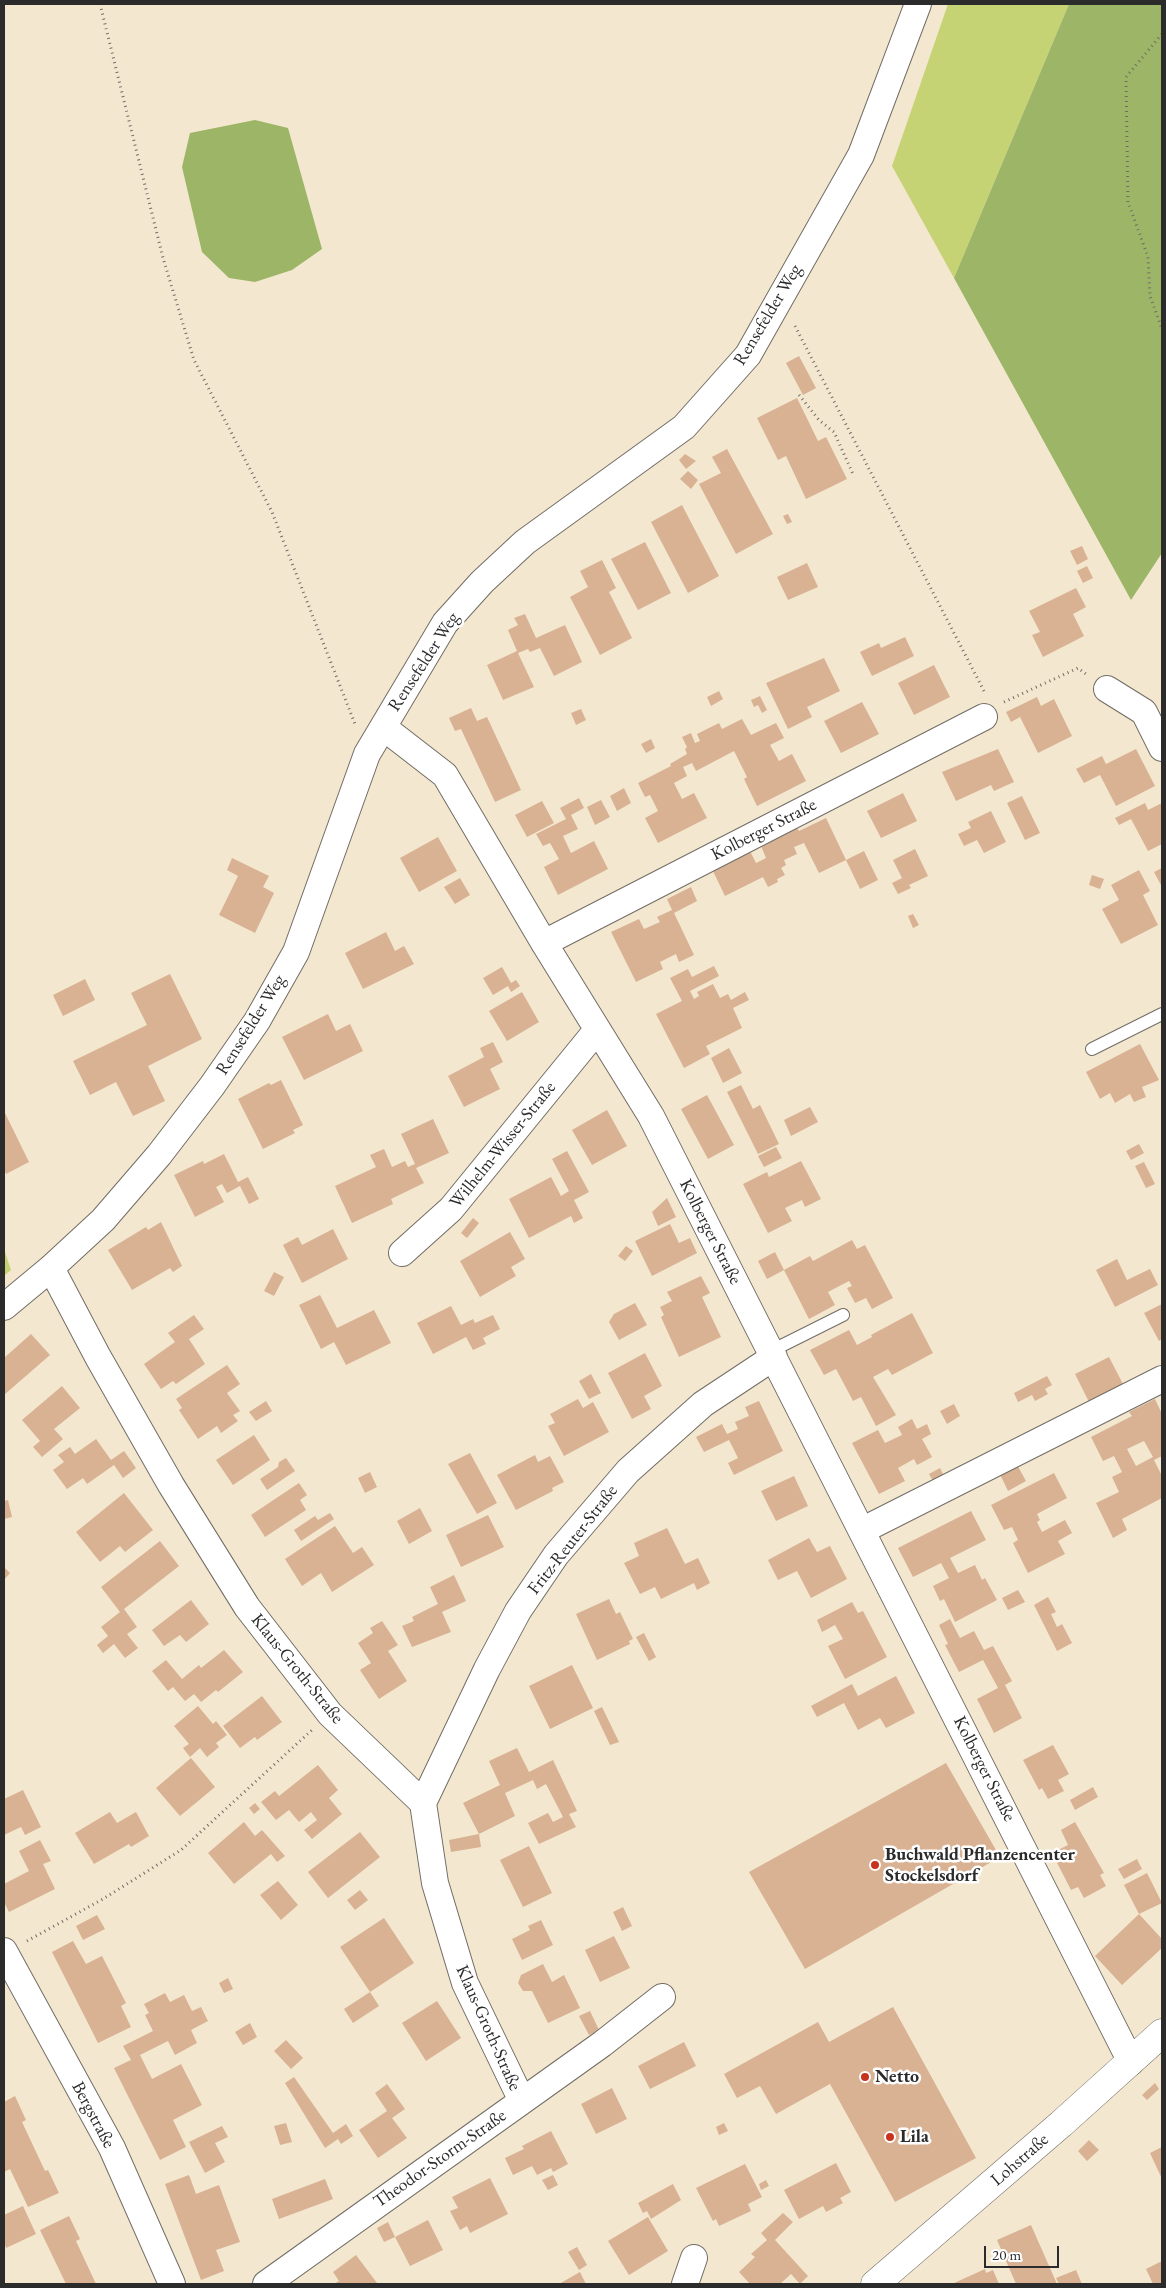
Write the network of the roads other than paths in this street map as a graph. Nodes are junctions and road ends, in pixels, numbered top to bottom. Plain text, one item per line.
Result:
1 (918, 4) edge
2 (1107, 689) road end
3 (989, 713) road end
4 (383, 726) junction
5 (1162, 748) edge
6 (544, 943) junction
7 (1162, 1014) edge
8 (597, 1030) junction
9 (1092, 1049) dead end
10 (402, 1253) dead end
11 (51, 1268) junction
12 (4, 1307) edge
13 (843, 1315) dead end
14 (773, 1354) junction
15 (1162, 1380) edge
16 (863, 1530) junction
17 (423, 1803) junction
18 (4, 1952) edge
19 (662, 1998) dead end
20 (1162, 2033) edge
21 (1131, 2062) junction
22 (522, 2102) junction
23 (694, 2258) dead end
24 (172, 2284) edge
25 (266, 2284) edge
26 (684, 2284) edge
27 (875, 2284) edge

1 - 4 street, Rensefelder Weg
2 - 5 street
3 - 6 street, Kolberger Straße
4 - 6 street, Kolberger Straße
4 - 11 street, Rensefelder Weg
6 - 8 street, Kolberger Straße
7 - 9 lane
8 - 10 street, Wilhelm-Wisser-Straße
8 - 14 street, Kolberger Straße
11 - 12 street, Rensefelder Weg
11 - 17 street, Klaus-Groth-Straße
13 - 14 lane
14 - 16 street, Kolberger Straße
14 - 17 street, Fritz-Reuter-Straße
15 - 16 street
16 - 21 street, Kolberger Straße
17 - 22 street, Klaus-Groth-Straße
18 - 24 street, Bergstraße
19 - 22 street, Theodor-Storm-Straße
20 - 21 main road, Lohstraße
21 - 27 main road, Lohstraße
22 - 25 street, Theodor-Storm-Straße
23 - 26 street

